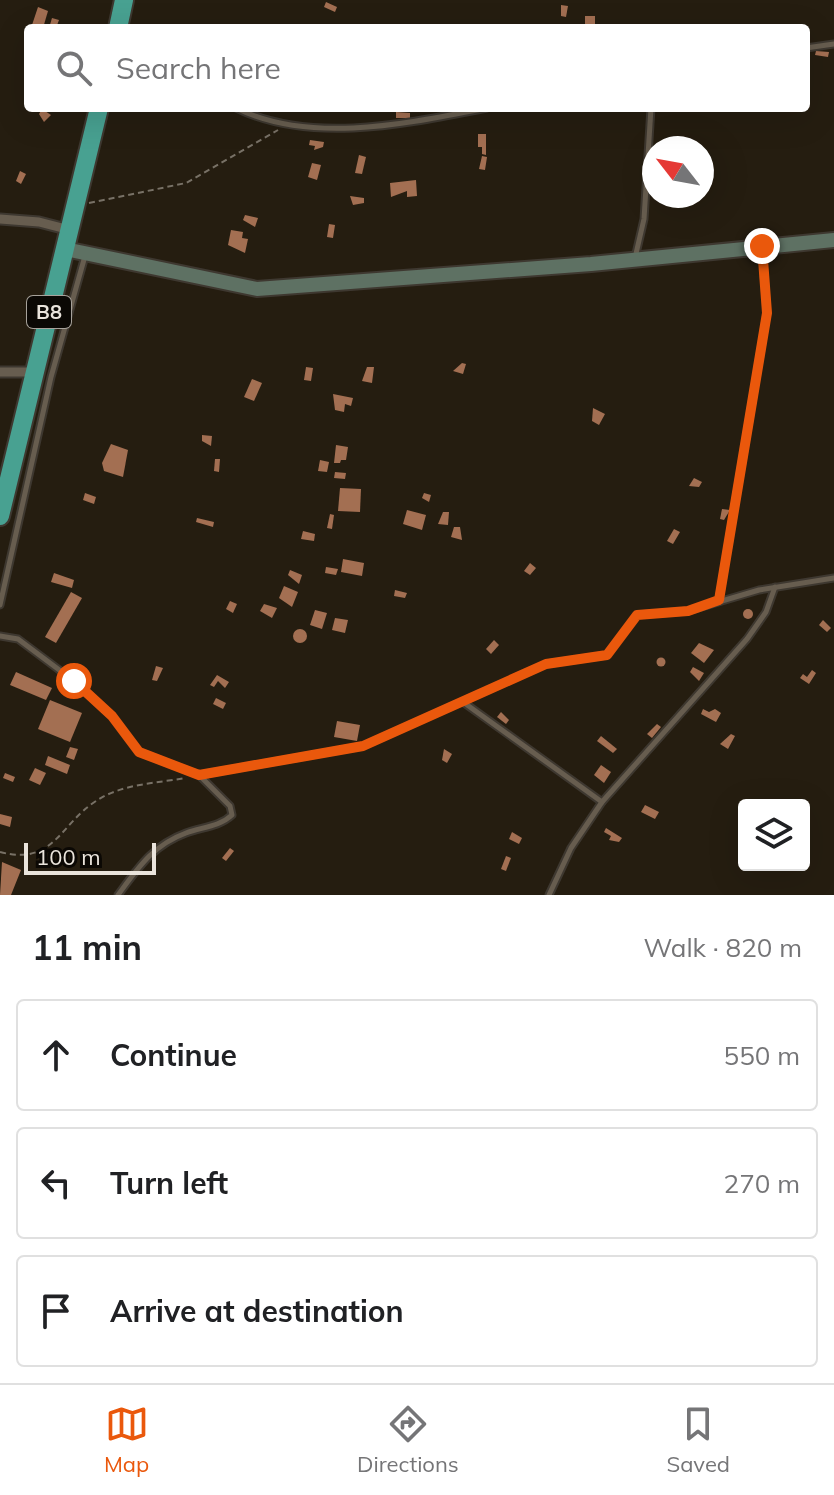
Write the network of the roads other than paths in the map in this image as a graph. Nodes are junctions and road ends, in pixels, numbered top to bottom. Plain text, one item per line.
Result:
1 (124, 0) edge
2 (119, 24) edge
3 (834, 44) edge
4 (810, 47) edge
5 (98, 112) edge
6 (249, 112) edge
7 (460, 112) edge
8 (651, 112) edge
9 (0, 219) edge
10 (70, 230) junction
11 (834, 240) edge
12 (762, 246) junction
13 (65, 249) junction
14 (86, 253) junction
15 (635, 259) junction
16 (0, 372) edge
17 (33, 372) junction
18 (0, 516) edge
19 (834, 578) edge
20 (775, 587) junction
21 (719, 600) junction
22 (0, 605) edge
23 (0, 636) edge
24 (462, 701) junction
25 (199, 775) junction
26 (602, 802) junction
27 (118, 895) edge
28 (549, 895) edge

1 - 2 highway
3 - 4 lane
5 - 10 highway, B8
6 - 7 lane
8 - 15 lane
9 - 10 street
10 - 13 highway, B8
11 - 12 main road
12 - 15 main road
12 - 21 lane
13 - 14 main road
13 - 17 highway, B8
14 - 15 main road
14 - 22 lane
16 - 17 street
17 - 18 highway, B8
19 - 20 lane
20 - 21 lane
20 - 26 lane
21 - 24 lane
23 - 25 lane
24 - 25 lane
24 - 26 lane
25 - 27 lane
26 - 28 lane

